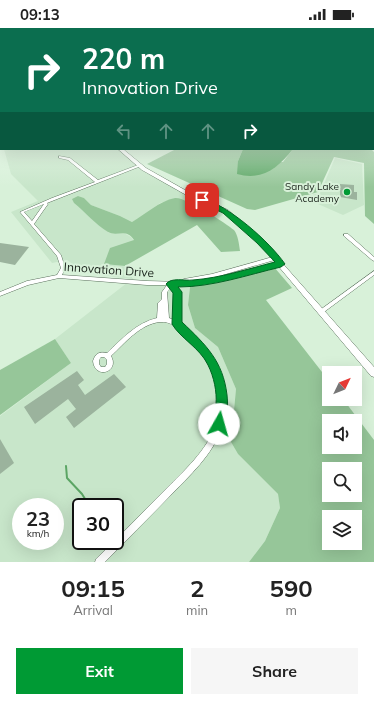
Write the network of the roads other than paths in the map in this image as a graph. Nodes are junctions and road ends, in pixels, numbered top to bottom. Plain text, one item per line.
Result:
1 (121, 150) edge
2 (60, 157) dead end
3 (139, 166) junction
4 (98, 182) junction
5 (46, 204) junction
6 (36, 207) junction
7 (32, 224) junction
8 (346, 235) dead end
9 (374, 259) edge
10 (278, 261) junction
11 (374, 273) edge
12 (59, 276) junction
13 (171, 284) junction
14 (0, 294) edge
15 (164, 300) junction
16 (322, 311) junction
17 (159, 320) junction
18 (166, 320) junction
19 (177, 324) junction
20 (108, 356) dead end
21 (374, 373) edge
22 (99, 562) edge

1 - 3 main road
2 - 4 street
3 - 4 street
3 - 10 main road
4 - 5 street
4 - 6 street
5 - 6 street
5 - 7 street
6 - 7 street
7 - 12 street
8 - 9 street
10 - 13 street, Innovation Drive
10 - 16 main road
11 - 16 street
12 - 13 street, Innovation Drive
12 - 14 street, Innovation Drive
13 - 15 street
13 - 19 street
15 - 17 street
15 - 18 street
16 - 21 main road
17 - 18 street
17 - 20 street
18 - 19 street
19 - 22 street

